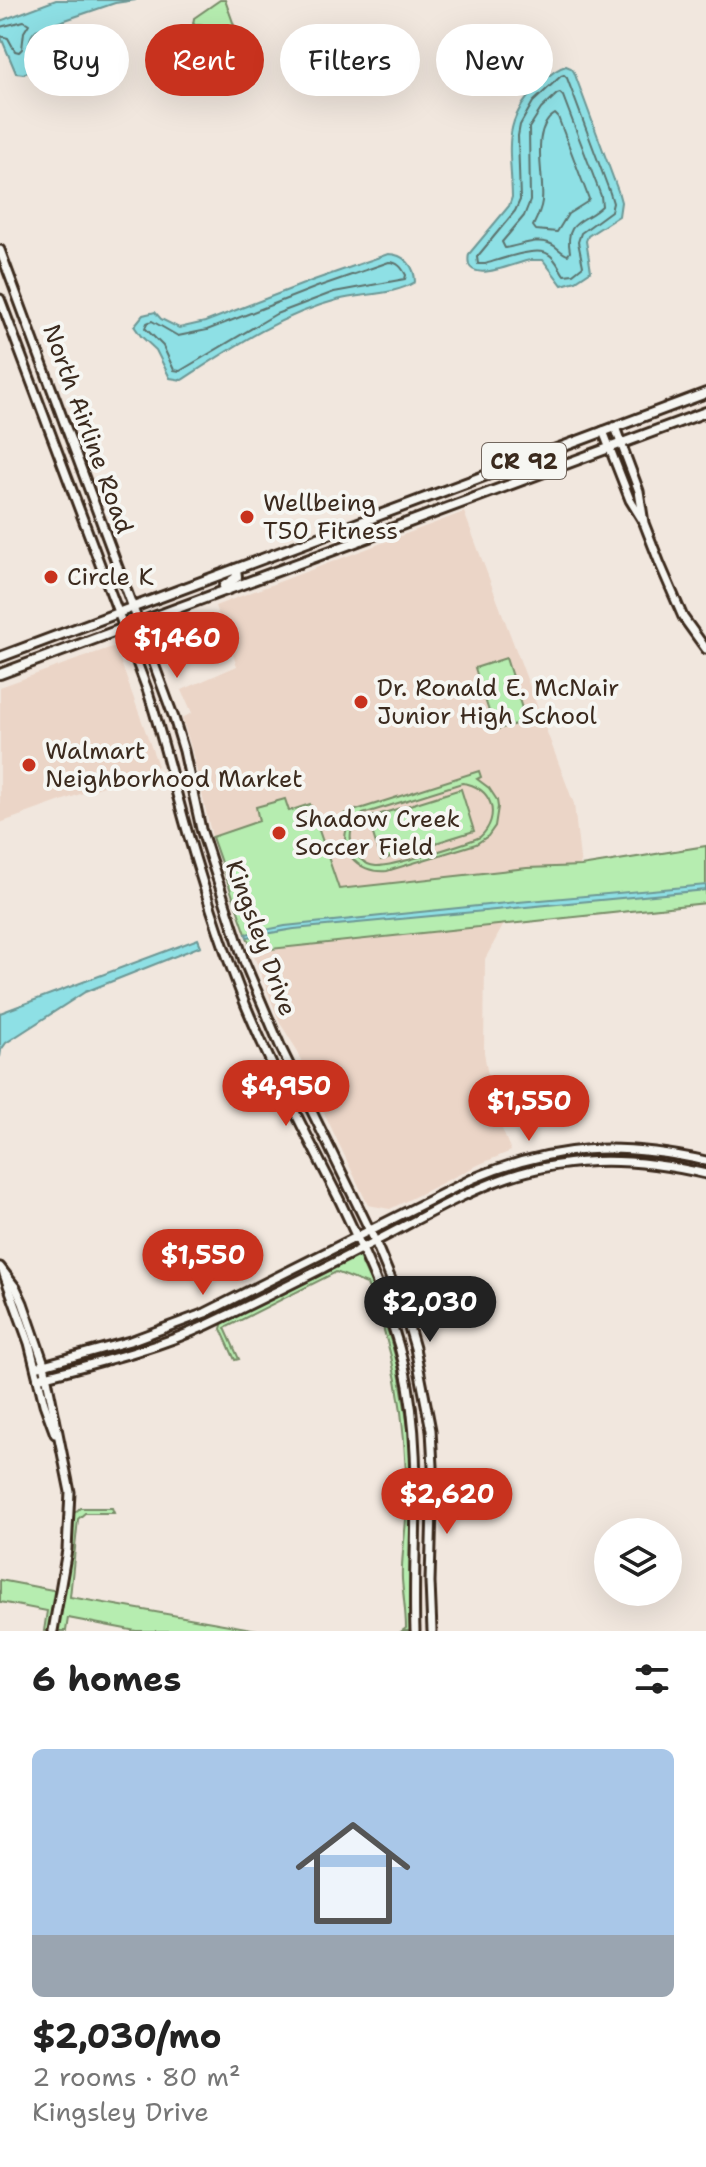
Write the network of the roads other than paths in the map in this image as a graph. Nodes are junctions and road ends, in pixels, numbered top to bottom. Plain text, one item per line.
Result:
1 (0, 250) edge
2 (16, 293) junction
3 (0, 299) edge
4 (706, 393) edge
5 (706, 412) edge
6 (63, 421) junction
7 (48, 427) junction
8 (615, 427) junction
9 (603, 431) junction
10 (621, 444) junction
11 (610, 448) junction
12 (644, 523) junction
13 (236, 569) junction
14 (199, 600) junction
15 (132, 607) junction
16 (119, 612) junction
17 (138, 622) junction
18 (124, 627) junction
19 (706, 649) edge
20 (0, 657) edge
21 (0, 674) edge
22 (201, 829) junction
23 (188, 833) junction
24 (244, 961) junction
25 (230, 965) junction
26 (281, 1048) junction
27 (267, 1054) junction
28 (706, 1161) edge
29 (706, 1174) edge
30 (370, 1231) junction
31 (357, 1237) junction
32 (375, 1241) junction
33 (362, 1248) junction
34 (2, 1270) edge
35 (40, 1366) junction
36 (43, 1377) junction
37 (53, 1631) edge
38 (415, 1631) edge
39 (432, 1631) edge

1 - 2 main road, North Airline Road
2 - 3 main road
2 - 6 main road, North Airline Road
3 - 7 main road, North Airline Road
4 - 8 main road, CR 92
5 - 10 main road, CR 92
6 - 7 main road
6 - 15 main road, North Airline Road
7 - 16 main road, North Airline Road
8 - 9 main road, CR 92
8 - 10 main road
9 - 11 main road
9 - 13 main road, CR 92
10 - 11 main road, CR 92
10 - 12 main road
11 - 12 main road
11 - 14 main road, CR 92
12 - 19 main road
13 - 14 main road
13 - 15 main road, CR 92
14 - 17 main road, CR 92
15 - 16 main road, CR 92
15 - 17 main road, North Airline Road
16 - 18 main road, North Airline Road
16 - 20 main road, CR 92
17 - 18 main road, CR 92
17 - 22 main road, Kingsley Drive
18 - 21 main road, CR 92
18 - 23 main road, Kingsley Drive
22 - 23 main road
22 - 24 main road, Kingsley Drive
23 - 25 main road, Kingsley Drive
24 - 25 main road
24 - 26 main road, Kingsley Drive
25 - 27 main road, Kingsley Drive
26 - 27 main road
26 - 30 main road, Kingsley Drive
27 - 31 main road, Kingsley Drive
28 - 30 main road
29 - 32 main road
30 - 31 main road
30 - 32 main road, Kingsley Drive
31 - 33 main road, Kingsley Drive
31 - 35 main road
32 - 33 main road
32 - 39 main road, Kingsley Drive
33 - 36 main road
33 - 38 main road, Kingsley Drive
34 - 35 main road
35 - 36 main road
36 - 37 main road

